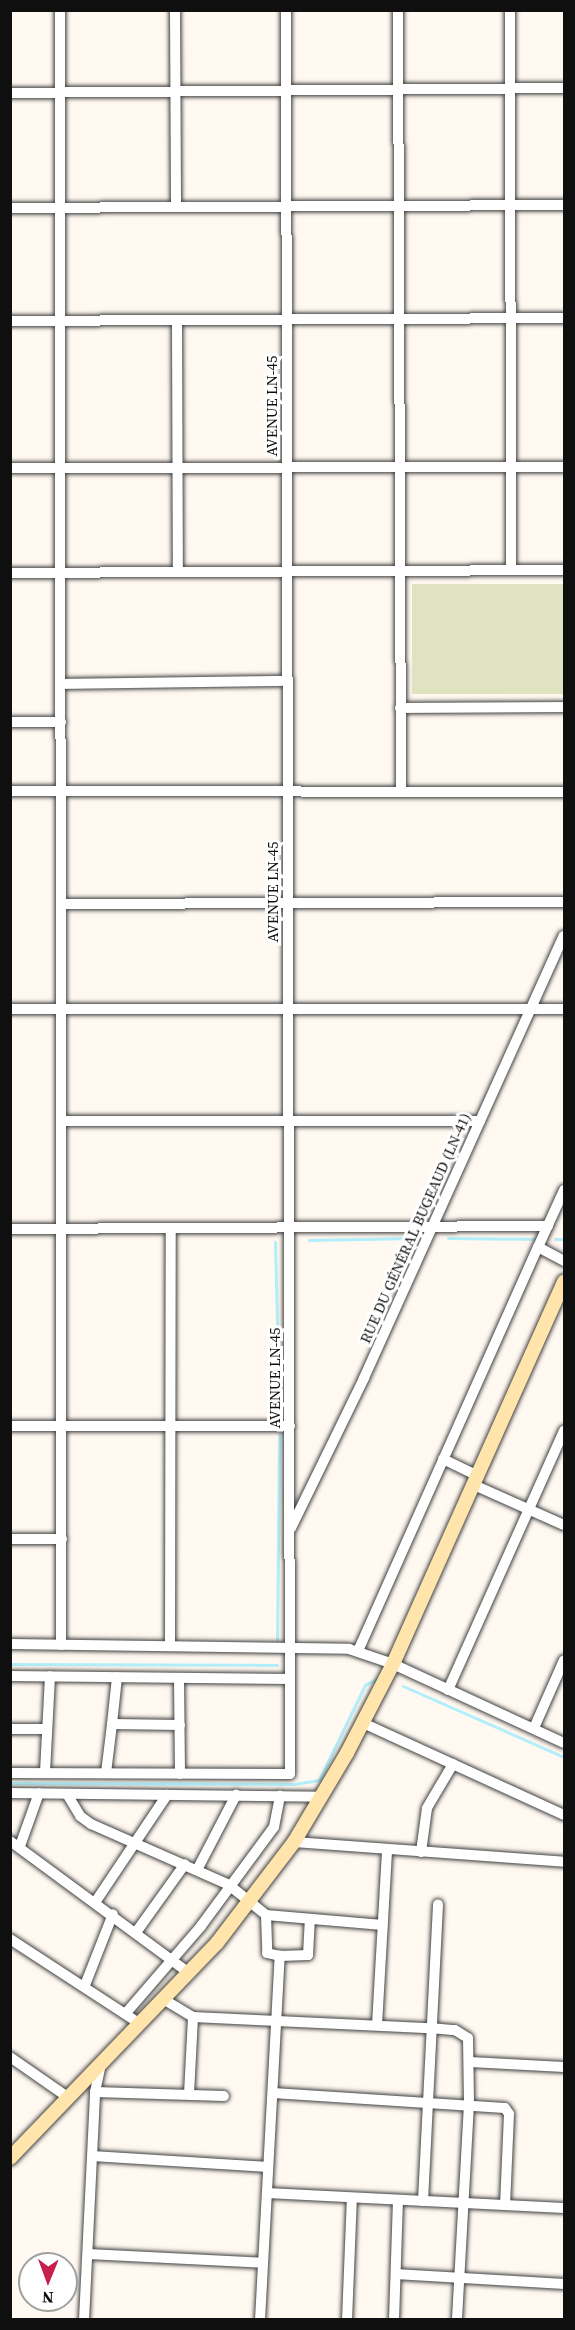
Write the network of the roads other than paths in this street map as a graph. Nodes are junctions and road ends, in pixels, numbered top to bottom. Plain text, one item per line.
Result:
1 (60, 10) edge
2 (176, 10) edge
3 (286, 10) edge
4 (398, 10) edge
5 (510, 10) edge
6 (510, 88) junction
7 (564, 88) edge
8 (398, 90) junction
9 (286, 91) junction
10 (176, 92) junction
11 (10, 93) edge
12 (60, 93) junction
13 (510, 205) junction
14 (564, 205) edge
15 (287, 206) junction
16 (399, 206) junction
17 (176, 207) junction
18 (10, 208) edge
19 (59, 208) junction
20 (399, 318) junction
21 (510, 318) junction
22 (564, 318) edge
23 (287, 319) junction
24 (10, 321) edge
25 (59, 321) junction
26 (177, 321) junction
27 (511, 467) junction
28 (564, 467) edge
29 (10, 468) edge
30 (58, 468) junction
31 (177, 468) junction
32 (287, 468) junction
33 (400, 468) junction
34 (511, 570) junction
35 (564, 570) edge
36 (288, 571) junction
37 (401, 571) junction
38 (58, 572) junction
39 (178, 572) junction
40 (10, 573) edge
41 (288, 681) junction
42 (62, 684) junction
43 (564, 707) edge
44 (400, 708) junction
45 (10, 722) edge
46 (61, 723) junction
47 (10, 791) edge
48 (61, 791) junction
49 (288, 791) junction
50 (400, 791) junction
51 (564, 792) edge
52 (288, 901) junction
53 (564, 902) edge
54 (61, 903) junction
55 (564, 936) edge
56 (10, 1009) edge
57 (62, 1009) junction
58 (289, 1009) junction
59 (534, 1009) junction
60 (564, 1009) edge
61 (61, 1121) junction
62 (289, 1121) junction
63 (480, 1121) junction
64 (564, 1190) edge
65 (548, 1226) junction
66 (10, 1229) edge
67 (62, 1229) junction
68 (171, 1229) junction
69 (289, 1229) junction
70 (432, 1229) junction
71 (538, 1248) junction
72 (564, 1261) edge
73 (564, 1281) edge
74 (10, 1426) edge
75 (62, 1426) junction
76 (170, 1426) junction
77 (290, 1426) junction
78 (564, 1431) edge
79 (443, 1459) junction
80 (476, 1480) junction
81 (530, 1509) junction
82 (564, 1525) edge
83 (290, 1531) junction
84 (10, 1539) edge
85 (62, 1539) junction
86 (10, 1644) edge
87 (61, 1645) junction
88 (170, 1646) junction
89 (290, 1646) junction
90 (358, 1652) junction
91 (564, 1660) edge
92 (393, 1664) junction
93 (10, 1676) edge
94 (50, 1676) junction
95 (117, 1677) junction
96 (179, 1678) junction
97 (290, 1679) junction
98 (448, 1690) junction
99 (363, 1723) junction
100 (112, 1724) junction
101 (180, 1725) junction
102 (534, 1728) junction
103 (10, 1729) edge
104 (47, 1729) junction
105 (564, 1743) edge
106 (453, 1764) junction
107 (45, 1772) junction
108 (10, 1773) edge
109 (106, 1773) junction
110 (180, 1774) junction
111 (10, 1793) edge
112 (39, 1793) junction
113 (67, 1794) junction
114 (167, 1795) junction
115 (236, 1795) junction
116 (280, 1796) junction
117 (322, 1797) junction
118 (564, 1815) edge
119 (294, 1842) junction
120 (15, 1844) edge
121 (134, 1844) junction
122 (387, 1850) junction
123 (421, 1852) junction
124 (564, 1862) edge
125 (185, 1864) junction
126 (196, 1870) junction
127 (230, 1885) junction
128 (96, 1901) junction
129 (252, 1901) junction
130 (438, 1904) dead end
131 (113, 1914) junction
132 (266, 1915) junction
133 (310, 1919) junction
134 (383, 1925) junction
135 (136, 1931) junction
136 (10, 1939) edge
137 (280, 1956) junction
138 (172, 1960) junction
139 (189, 1972) junction
140 (84, 1985) junction
141 (163, 1999) junction
142 (126, 2013) junction
143 (193, 2017) junction
144 (276, 2020) junction
145 (140, 2023) junction
146 (377, 2025) junction
147 (430, 2028) junction
148 (10, 2057) edge
149 (470, 2062) junction
150 (101, 2063) junction
151 (564, 2067) edge
152 (94, 2092) junction
153 (273, 2093) junction
154 (189, 2094) junction
155 (224, 2096) dead end
156 (69, 2098) junction
157 (426, 2102) junction
158 (469, 2104) junction
159 (93, 2156) junction
160 (10, 2158) edge
161 (268, 2167) junction
162 (267, 2193) junction
163 (352, 2198) junction
164 (398, 2200) junction
165 (423, 2201) junction
166 (463, 2203) junction
167 (505, 2205) junction
168 (564, 2208) edge
169 (88, 2254) junction
170 (263, 2263) junction
171 (396, 2274) junction
172 (460, 2278) junction
173 (564, 2284) edge
174 (84, 2319) edge
175 (260, 2319) edge
176 (347, 2319) edge
177 (394, 2319) edge
178 (457, 2319) edge

1 - 12 street
2 - 10 street
3 - 9 street, AVENUE LN-45
4 - 8 street
5 - 6 street
6 - 7 street
6 - 8 street
6 - 13 street
8 - 9 street
8 - 16 street
9 - 10 street
9 - 15 street, AVENUE LN-45
10 - 12 street
10 - 17 street
11 - 12 street
12 - 19 street
13 - 14 street
13 - 16 street
13 - 21 street
15 - 16 street
15 - 17 street
15 - 23 street, AVENUE LN-45
16 - 20 street
17 - 19 street
18 - 19 street
19 - 25 street
20 - 21 street
20 - 23 street
20 - 33 street
21 - 22 street
21 - 27 street
23 - 26 street
23 - 32 street, AVENUE LN-45
24 - 25 street
25 - 26 street
25 - 30 street
26 - 31 street
27 - 28 street
27 - 33 street
27 - 34 street
29 - 30 street
30 - 31 street
30 - 38 street
31 - 32 street
31 - 39 street
32 - 33 street
32 - 36 street, AVENUE LN-45
33 - 37 street
34 - 35 street
34 - 37 street
36 - 37 street
36 - 39 street
36 - 41 street, AVENUE LN-45
37 - 44 street
38 - 39 street
38 - 40 street
38 - 42 street
41 - 42 street
41 - 49 street, AVENUE LN-45
42 - 46 street
43 - 44 street
44 - 50 street
45 - 46 street
46 - 48 street
47 - 48 street
48 - 49 street
48 - 54 street
49 - 50 street
49 - 52 street, AVENUE LN-45
50 - 51 street
52 - 53 street
52 - 54 street
52 - 58 street, AVENUE LN-45
54 - 57 street
55 - 59 street, RUE DU GÉNÉRAL BUGEAUD (LN-41)
56 - 57 street
57 - 58 street
57 - 61 street
58 - 59 street
58 - 62 street, AVENUE LN-45
59 - 60 street
59 - 63 street, RUE DU GÉNÉRAL BUGEAUD (LN-41)
61 - 62 street
61 - 67 street
62 - 63 street
62 - 69 street, AVENUE LN-45
63 - 70 street, RUE DU GÉNÉRAL BUGEAUD (LN-41)
64 - 65 street
65 - 70 street
65 - 71 street
66 - 67 street
67 - 68 street
67 - 75 street
68 - 69 street
68 - 76 street
69 - 70 street
69 - 77 street, AVENUE LN-45
70 - 83 street, RUE DU GÉNÉRAL BUGEAUD (LN-41)
71 - 72 street
71 - 79 street
73 - 80 street
74 - 75 street
75 - 76 street
75 - 85 street
76 - 77 street
76 - 88 street
77 - 83 street, AVENUE LN-45
78 - 81 street
79 - 80 street
79 - 90 street
80 - 81 street
80 - 92 street
81 - 82 street
81 - 98 street
83 - 89 street, AVENUE LN-45
84 - 85 street
85 - 87 street
86 - 87 street
87 - 88 street
88 - 89 street
89 - 90 street
89 - 97 street, AVENUE LN-45
90 - 92 street
91 - 102 street
92 - 98 street
92 - 99 street
93 - 94 street
94 - 95 street
94 - 104 street
95 - 96 street
95 - 100 street
96 - 97 street
96 - 101 street
97 - 110 street, AVENUE LN-45
98 - 102 street
99 - 106 street
99 - 117 street
100 - 101 street
100 - 109 street
101 - 110 street
102 - 105 street
103 - 104 street
104 - 107 street
106 - 118 street
106 - 123 street
107 - 108 street
107 - 109 street
109 - 110 street
111 - 112 street
112 - 113 street
112 - 120 street
113 - 114 street
113 - 121 street
114 - 115 street
114 - 121 street
115 - 116 street
115 - 126 street
116 - 117 street
116 - 127 street
117 - 119 street
119 - 122 street
119 - 129 street
120 - 128 street
121 - 125 street
121 - 128 street
122 - 123 street
122 - 134 street
123 - 124 street
125 - 126 street
125 - 135 street
126 - 127 street
127 - 129 street
127 - 138 street
128 - 131 street
129 - 132 street
129 - 139 street
130 - 147 street
131 - 135 street
131 - 140 street
132 - 133 street
132 - 137 street
133 - 134 street
133 - 137 street
134 - 146 street
135 - 138 street
136 - 140 street
137 - 144 street
138 - 139 street
138 - 142 street
139 - 141 street
140 - 142 street
141 - 143 street
141 - 145 street
142 - 145 street
143 - 144 street
143 - 154 street
144 - 146 street
144 - 153 street
145 - 150 street
146 - 147 street
147 - 149 street
147 - 157 street
148 - 156 street
149 - 151 street
149 - 158 street
150 - 152 street
150 - 156 street
152 - 154 street
152 - 159 street
153 - 157 street
153 - 161 street
154 - 155 street
156 - 160 street
157 - 158 street
157 - 165 street
158 - 166 street
158 - 167 street
159 - 161 street
159 - 169 street
161 - 162 street
162 - 163 street
162 - 170 street
163 - 164 street
163 - 176 street
164 - 165 street
164 - 171 street
165 - 166 street
166 - 167 street
166 - 172 street
167 - 168 street
169 - 170 street
169 - 174 street
170 - 175 street
171 - 172 street
171 - 177 street
172 - 173 street
172 - 178 street

